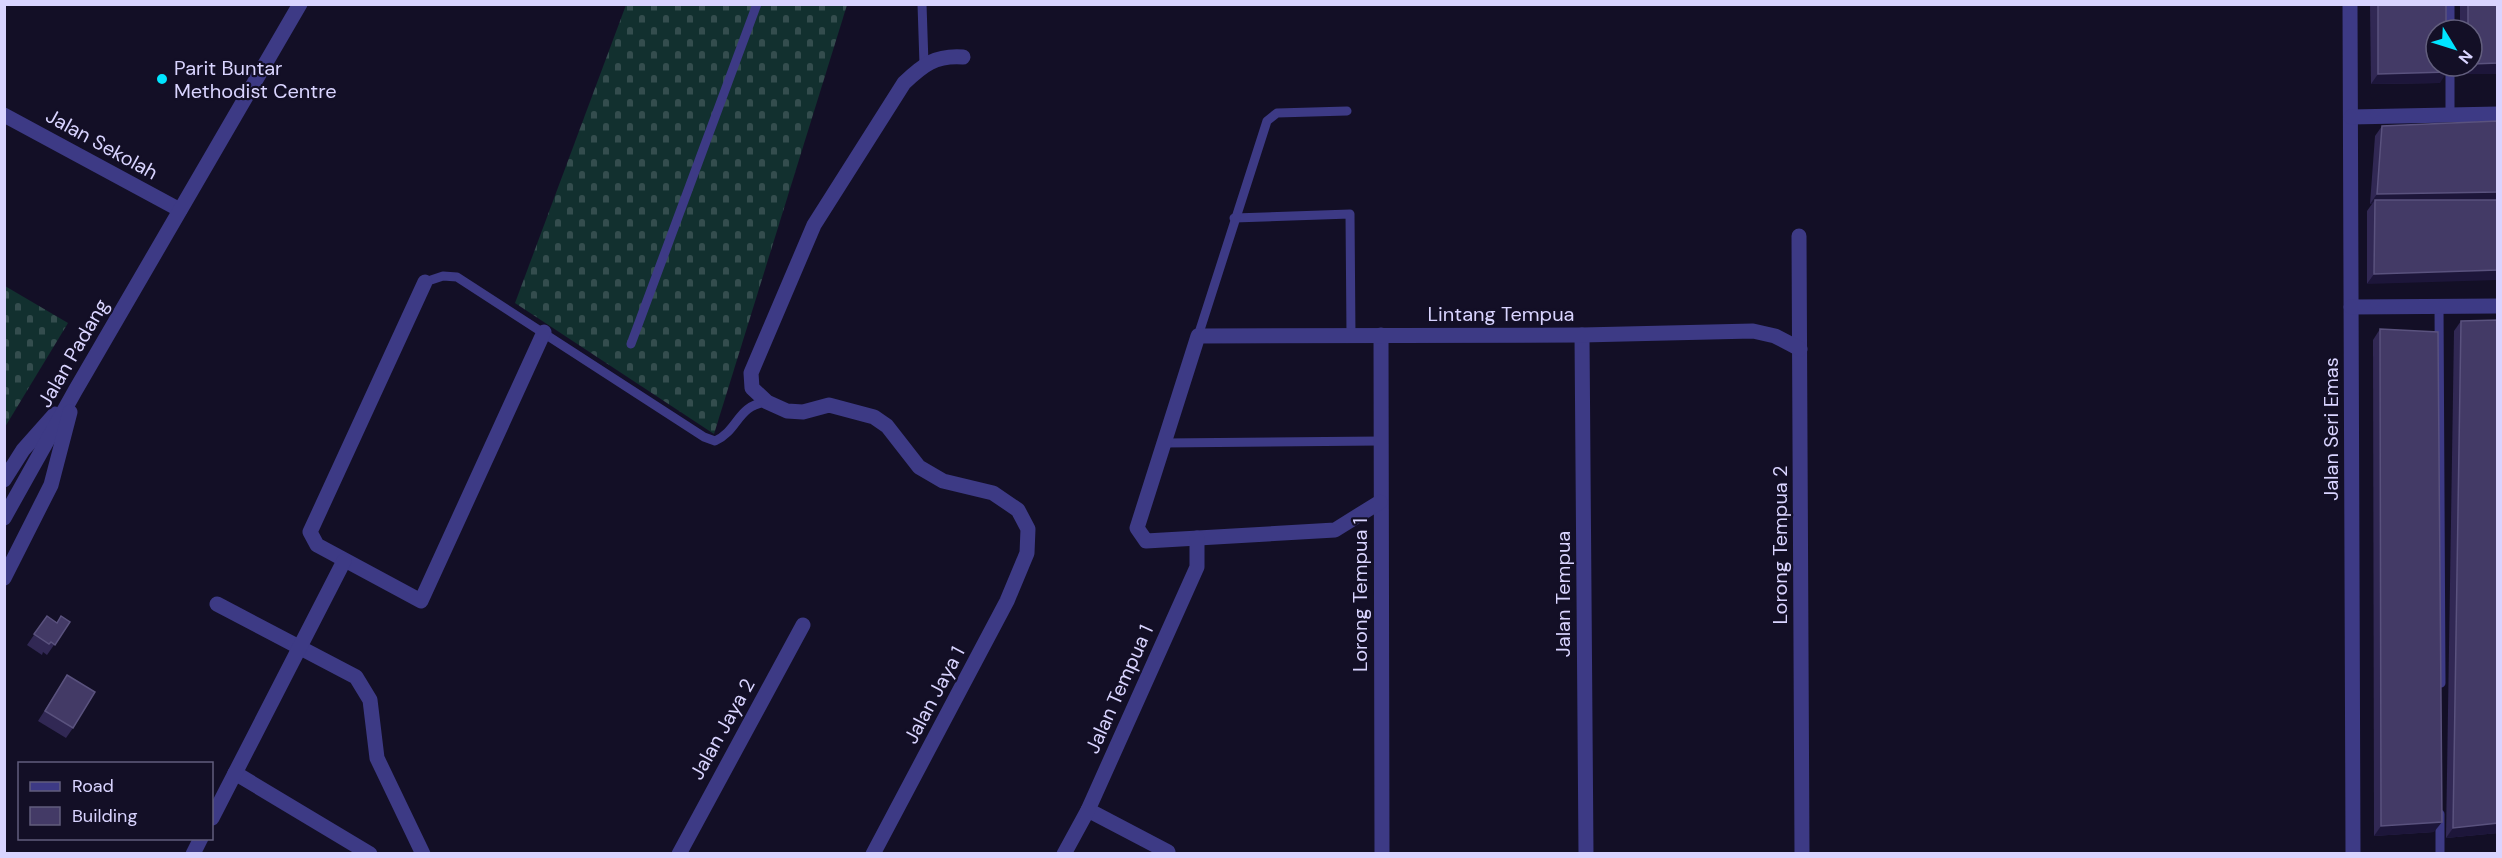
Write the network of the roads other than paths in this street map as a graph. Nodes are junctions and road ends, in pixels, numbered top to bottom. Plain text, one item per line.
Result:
1 (300, 4) edge
2 (757, 4) edge
3 (922, 4) edge
4 (2350, 4) edge
5 (963, 57) dead end
6 (924, 64) junction
7 (2450, 78) edge
8 (1347, 111) dead end
9 (4, 114) edge
10 (2450, 114) junction
11 (2498, 114) edge
12 (2350, 117) junction
13 (180, 210) junction
14 (1234, 218) junction
15 (1799, 236) dead end
16 (425, 282) joint
17 (2439, 306) junction
18 (2498, 306) edge
19 (2351, 307) junction
20 (544, 332) junction
21 (1381, 335) junction
22 (1582, 335) junction
23 (1198, 336) junction
24 (1351, 336) junction
25 (631, 344) dead end
26 (1800, 349) junction
27 (75, 391) junction
28 (767, 402) junction
29 (1380, 441) junction
30 (1164, 442) junction
31 (4, 480) edge
32 (1380, 502) junction
33 (4, 518) edge
34 (1197, 538) junction
35 (344, 561) junction
36 (4, 578) edge
37 (217, 604) dead end
38 (803, 625) dead end
39 (301, 647) junction
40 (2440, 689) edge
41 (235, 773) junction
42 (2440, 807) edge
43 (1088, 810) junction
44 (213, 816) edge
45 (200, 840) edge
46 (1168, 853) edge
47 (193, 854) edge
48 (370, 854) edge
49 (423, 854) edge
50 (679, 854) edge
51 (873, 854) edge
52 (1064, 854) edge
53 (1382, 854) edge
54 (1586, 854) edge
55 (1802, 854) edge
56 (2353, 854) edge
57 (2440, 854) edge

1 - 13 street, Jalan Padang
2 - 25 lane
3 - 6 lane
4 - 12 street, Jalan Seri Emas
5 - 6 street
6 - 28 street
7 - 10 lane
8 - 14 lane
9 - 13 street, Jalan Sekolah
10 - 11 street
10 - 12 street
12 - 19 street, Jalan Seri Emas
13 - 27 street, Jalan Padang
14 - 23 lane
14 - 24 lane
15 - 26 street, Lorong Tempua 2
16 - 20 lane
16 - 35 street
17 - 18 street
17 - 19 street
17 - 40 lane
19 - 56 street, Jalan Seri Emas
20 - 28 lane
20 - 35 street
21 - 22 street, Lintang Tempua
21 - 24 street, Lintang Tempua
21 - 29 street, Lorong Tempua 1
22 - 26 street, Lintang Tempua
22 - 54 street, Jalan Tempua
23 - 24 street, Lintang Tempua
23 - 30 street
26 - 55 street, Lorong Tempua 2
27 - 31 street
27 - 33 street, Jalan Padang
27 - 36 street
28 - 51 street, Jalan Jaya 1
29 - 30 lane
29 - 32 street, Lorong Tempua 1
30 - 34 street
32 - 34 street
32 - 53 street, Lorong Tempua 1
34 - 43 street, Jalan Tempua 1
35 - 39 street
37 - 39 street
38 - 50 street, Jalan Jaya 2
39 - 41 street
39 - 49 street
41 - 44 street
41 - 48 street
42 - 57 lane
43 - 46 street
43 - 52 street, Jalan Tempua 1
45 - 47 street

